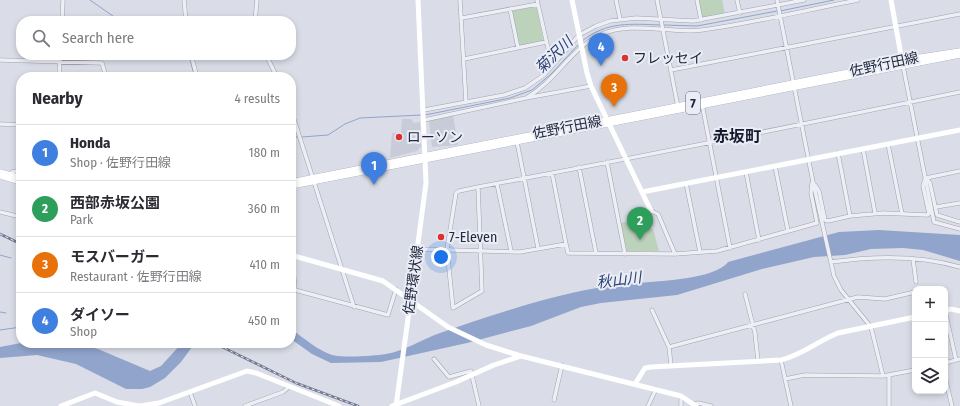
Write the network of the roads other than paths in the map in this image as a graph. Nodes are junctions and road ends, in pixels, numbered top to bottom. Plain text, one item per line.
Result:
1 (63, 0) edge
2 (184, 0) edge
3 (257, 0) edge
4 (418, 0) edge
5 (460, 0) edge
6 (572, 0) edge
7 (616, 0) edge
8 (657, 0) edge
9 (697, 0) edge
10 (737, 0) edge
11 (778, 0) edge
12 (804, 0) edge
13 (858, 0) edge
14 (891, 0) edge
15 (538, 2) edge
16 (779, 6) junction
17 (510, 9) junction
18 (740, 13) junction
19 (780, 14) junction
20 (960, 14) edge
21 (62, 16) edge
22 (186, 16) edge
23 (255, 16) edge
24 (462, 18) junction
25 (620, 19) junction
26 (701, 20) junction
27 (661, 21) junction
28 (896, 26) junction
29 (662, 29) junction
30 (579, 36) junction
31 (546, 42) junction
32 (581, 46) junction
33 (518, 48) junction
34 (786, 48) junction
35 (960, 51) edge
36 (960, 55) edge
37 (464, 58) junction
38 (0, 60) edge
39 (192, 60) edge
40 (268, 60) edge
41 (902, 60) junction
42 (60, 62) junction
43 (552, 66) junction
44 (904, 66) junction
45 (671, 70) junction
46 (59, 72) edge
47 (105, 72) edge
48 (196, 72) edge
49 (274, 72) edge
50 (794, 85) junction
51 (591, 86) junction
52 (960, 92) edge
53 (526, 98) junction
54 (466, 102) junction
55 (911, 102) junction
56 (702, 103) junction
57 (678, 108) junction
58 (424, 115) junction
59 (608, 122) junction
60 (802, 123) junction
61 (0, 124) edge
62 (16, 125) edge
63 (296, 125) edge
64 (960, 130) edge
65 (918, 138) junction
66 (517, 140) junction
67 (709, 142) junction
68 (888, 144) junction
69 (863, 149) junction
70 (838, 154) junction
71 (426, 158) junction
72 (625, 158) junction
73 (808, 159) junction
74 (606, 162) junction
75 (775, 166) junction
76 (579, 167) junction
77 (960, 171) edge
78 (0, 172) edge
79 (16, 172) edge
80 (746, 172) junction
81 (552, 173) junction
82 (0, 176) edge
83 (9, 176) junction
84 (16, 177) edge
85 (716, 177) junction
86 (524, 178) junction
87 (926, 178) junction
88 (16, 180) edge
89 (314, 180) junction
90 (296, 182) edge
91 (813, 182) junction
92 (686, 183) junction
93 (497, 184) junction
94 (296, 185) edge
95 (478, 187) junction
96 (642, 192) junction
97 (960, 203) edge
98 (936, 207) junction
99 (652, 211) joint
100 (0, 212) edge
101 (875, 213) junction
102 (902, 214) junction
103 (16, 216) edge
104 (850, 216) junction
105 (960, 222) edge
106 (960, 228) edge
107 (788, 231) junction
108 (759, 240) junction
109 (566, 244) junction
110 (538, 248) junction
111 (730, 248) junction
112 (418, 249) junction
113 (447, 249) junction
114 (481, 250) junction
115 (511, 251) junction
116 (700, 252) junction
117 (596, 253) junction
118 (625, 254) junction
119 (675, 254) junction
120 (296, 256) edge
121 (913, 260) junction
122 (831, 261) junction
123 (960, 267) edge
124 (342, 269) junction
125 (916, 282) dead end
126 (396, 289) junction
127 (296, 290) edge
128 (912, 293) edge
129 (745, 294) dead end
130 (410, 300) junction
131 (849, 300) junction
132 (354, 306) junction
133 (652, 310) dead end
134 (948, 310) edge
135 (960, 311) edge
136 (912, 318) edge
137 (948, 322) edge
138 (752, 325) junction
139 (872, 327) junction
140 (669, 346) junction
141 (521, 356) junction
142 (434, 359) dead end
143 (781, 360) junction
144 (958, 360) edge
145 (758, 362) junction
146 (948, 362) edge
147 (671, 365) junction
148 (562, 366) junction
149 (912, 371) edge
150 (473, 375) junction
151 (883, 376) junction
152 (889, 376) junction
153 (785, 379) junction
154 (635, 384) junction
155 (289, 387) junction
156 (656, 389) junction
157 (948, 389) edge
158 (190, 392) junction
159 (681, 396) junction
160 (554, 400) dead end
161 (695, 405) edge
162 (61, 406) edge
163 (140, 406) edge
164 (195, 406) edge
165 (245, 406) edge
166 (339, 406) edge
167 (392, 406) edge
168 (396, 406) edge
169 (479, 406) edge
170 (648, 406) edge
171 (682, 406) edge
172 (711, 406) edge
173 (791, 406) edge
174 (889, 406) edge
175 (952, 406) edge

1 - 21 street
2 - 22 street
3 - 23 street
4 - 58 street, 佐野環状線
5 - 24 street
6 - 30 street
7 - 25 street
8 - 27 street
9 - 26 street
10 - 18 street
11 - 16 street
12 - 16 street
13 - 19 street
14 - 28 street
15 - 17 street
15 - 31 street
16 - 18 street
16 - 19 street
17 - 24 street
17 - 33 street
18 - 26 street
19 - 29 street
19 - 34 street
20 - 28 street
24 - 37 street
25 - 27 street
25 - 30 street
26 - 27 street
27 - 29 street
28 - 34 street
28 - 41 street
29 - 32 street
29 - 45 street
30 - 32 street
30 - 43 street
31 - 33 street
31 - 43 street
32 - 51 street
32 - 53 street
33 - 37 street
34 - 45 street
34 - 50 street
35 - 41 main road, 佐野行田線 / 7
36 - 44 main road, 佐野行田線 / 7
37 - 54 street
38 - 42 street
39 - 48 street
40 - 49 street
41 - 44 street
41 - 50 main road, 佐野行田線 / 7
42 - 46 street
42 - 47 street
43 - 54 street
44 - 50 main road, 佐野行田線 / 7
44 - 55 street
45 - 57 street
50 - 56 main road, 佐野行田線 / 7
50 - 60 street
51 - 53 street
51 - 59 street
52 - 55 street
53 - 58 street
54 - 58 street
55 - 60 street
55 - 65 street
56 - 57 main road, 佐野行田線 / 7
56 - 67 street
57 - 59 main road, 佐野行田線 / 7
58 - 71 street, 佐野環状線
59 - 66 main road, 佐野行田線 / 7
59 - 72 street
60 - 67 street
60 - 73 street
61 - 62 street
63 - 89 street
64 - 65 street
65 - 68 street
65 - 87 street
66 - 71 main road, 佐野行田線 / 7
66 - 86 street
67 - 72 street
67 - 85 street
68 - 69 street
68 - 102 street
69 - 70 street
69 - 101 street
70 - 73 street
70 - 104 street
71 - 89 main road, 佐野行田線 / 7
71 - 112 street, 佐野環状線
72 - 74 street
72 - 96 street
73 - 75 street
73 - 91 street
74 - 76 street
74 - 118 street
75 - 80 street
75 - 107 street
76 - 81 street
76 - 117 street
77 - 87 street
78 - 83 main road
79 - 83 street
80 - 85 street
80 - 108 street
81 - 86 street
81 - 109 street
82 - 83 main road
83 - 84 main road
83 - 88 main road
85 - 92 street
85 - 111 street
86 - 93 street
86 - 110 street
87 - 98 street
87 - 102 street
87 - 106 street
89 - 90 main road, 佐野行田線 / 7
89 - 94 main road, 佐野行田線 / 7
89 - 124 street
91 - 104 street
91 - 107 street
91 - 122 street
92 - 96 street
92 - 116 street
93 - 95 street
93 - 115 street
95 - 113 street
95 - 114 street
96 - 99 street
97 - 98 street
98 - 105 street
99 - 119 street
100 - 103 street
101 - 102 street
101 - 104 street
107 - 108 street
108 - 111 street
109 - 110 street
109 - 117 street
110 - 115 street
111 - 116 street
112 - 113 street
112 - 130 street, 佐野環状線
113 - 114 street
113 - 114 street
114 - 115 street
116 - 119 street
117 - 118 street
118 - 119 street
120 - 124 street
121 - 122 street
121 - 123 street
121 - 125 street
122 - 131 street
124 - 126 street
124 - 132 street
126 - 130 street
126 - 132 street
127 - 132 street
128 - 131 street
129 - 138 street
130 - 141 street
130 - 168 street, 佐野環状線, bridge
131 - 138 street
131 - 139 street
133 - 140 street
134 - 135 street
136 - 139 street
137 - 144 street
138 - 140 street
138 - 145 street
139 - 143 street
139 - 151 street
140 - 147 street
141 - 148 street
141 - 150 street
142 - 150 street
143 - 145 street
143 - 153 street
144 - 146 street
145 - 147 street
147 - 154 street
148 - 154 street
148 - 160 street
149 - 152 street
150 - 167 street
150 - 169 street
151 - 152 street
151 - 153 street
152 - 174 street
153 - 173 street
154 - 156 street
155 - 158 street
155 - 165 street
155 - 166 street
156 - 159 street
156 - 170 street
157 - 175 street
158 - 163 street
158 - 164 street
159 - 161 street
159 - 171 street
161 - 172 street
162 - 163 street

